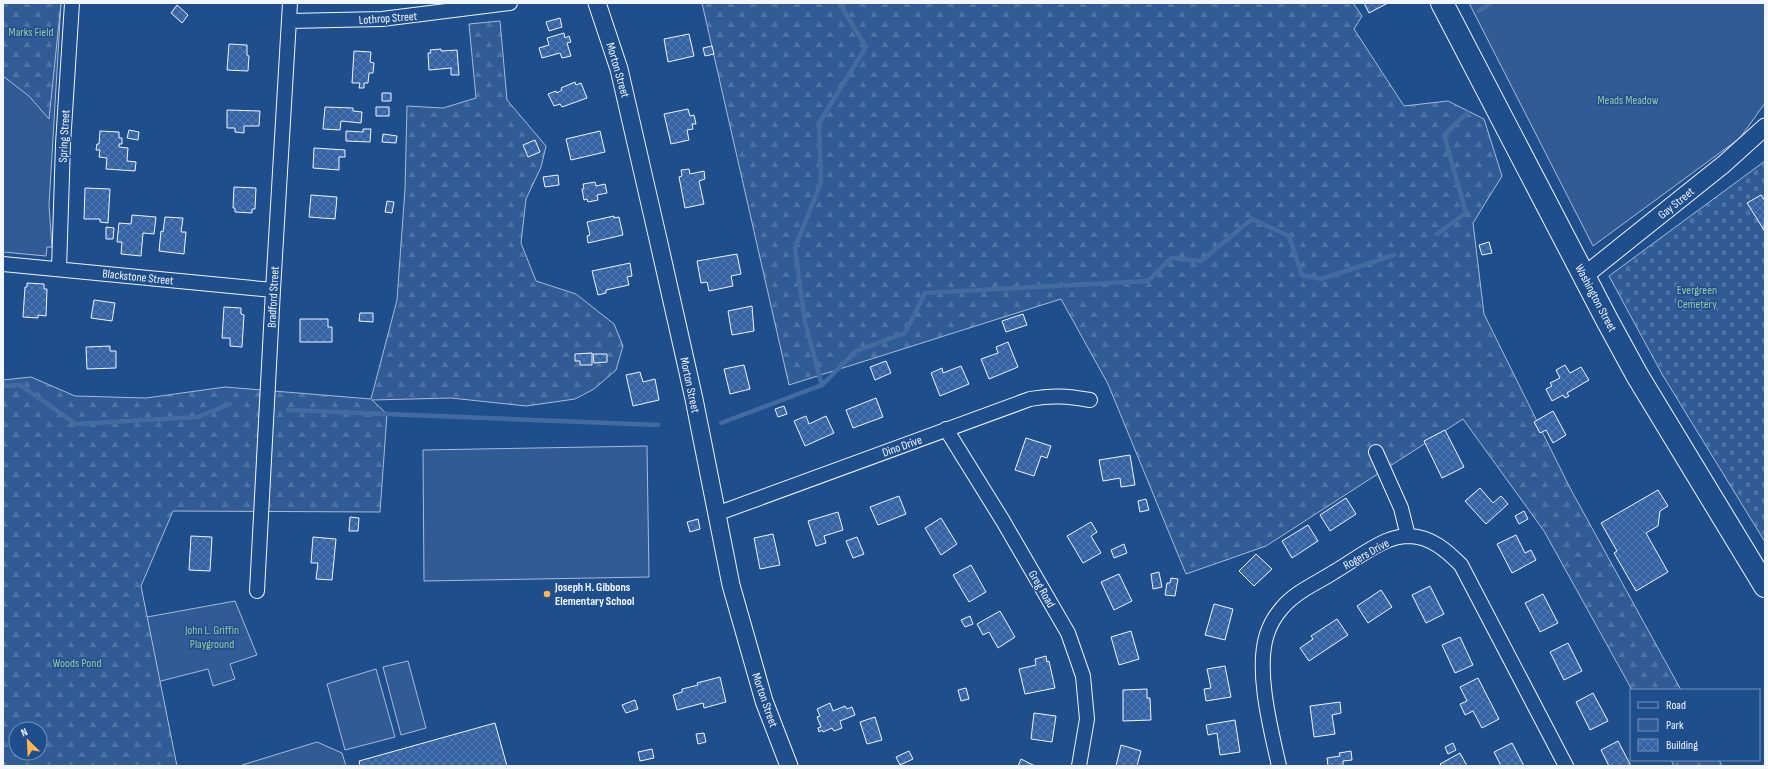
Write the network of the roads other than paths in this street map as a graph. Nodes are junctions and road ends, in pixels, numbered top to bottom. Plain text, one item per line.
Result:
1 (72, 3) edge
2 (290, 3) edge
3 (510, 3) edge
4 (597, 3) edge
5 (1442, 3) edge
6 (289, 21) junction
7 (1765, 127) edge
8 (3, 264) edge
9 (59, 269) junction
10 (1584, 276) junction
11 (273, 290) junction
12 (1090, 400) dead end
13 (946, 429) junction
14 (1376, 452) dead end
15 (716, 514) junction
16 (1408, 536) junction
17 (1765, 586) edge
18 (257, 591) dead end
19 (790, 766) edge
20 (1079, 766) edge
21 (1279, 766) edge
22 (1566, 766) edge

1 - 9 street, Spring Street
2 - 6 street, Bradford Street
3 - 6 street, Lothrop Street
4 - 15 street, Morton Street
5 - 10 main road, Washington Street
6 - 11 street, Bradford Street
7 - 10 street, Gay Street
8 - 9 street, Blackstone Street
9 - 11 street, Blackstone Street
10 - 17 main road, Washington Street
11 - 18 street, Bradford Street
12 - 13 street, Dino Drive
13 - 15 street, Dino Drive
13 - 20 street, Greg Road
14 - 16 street
15 - 19 street, Morton Street
16 - 21 street, Rogers Drive
16 - 22 street, Rogers Drive

